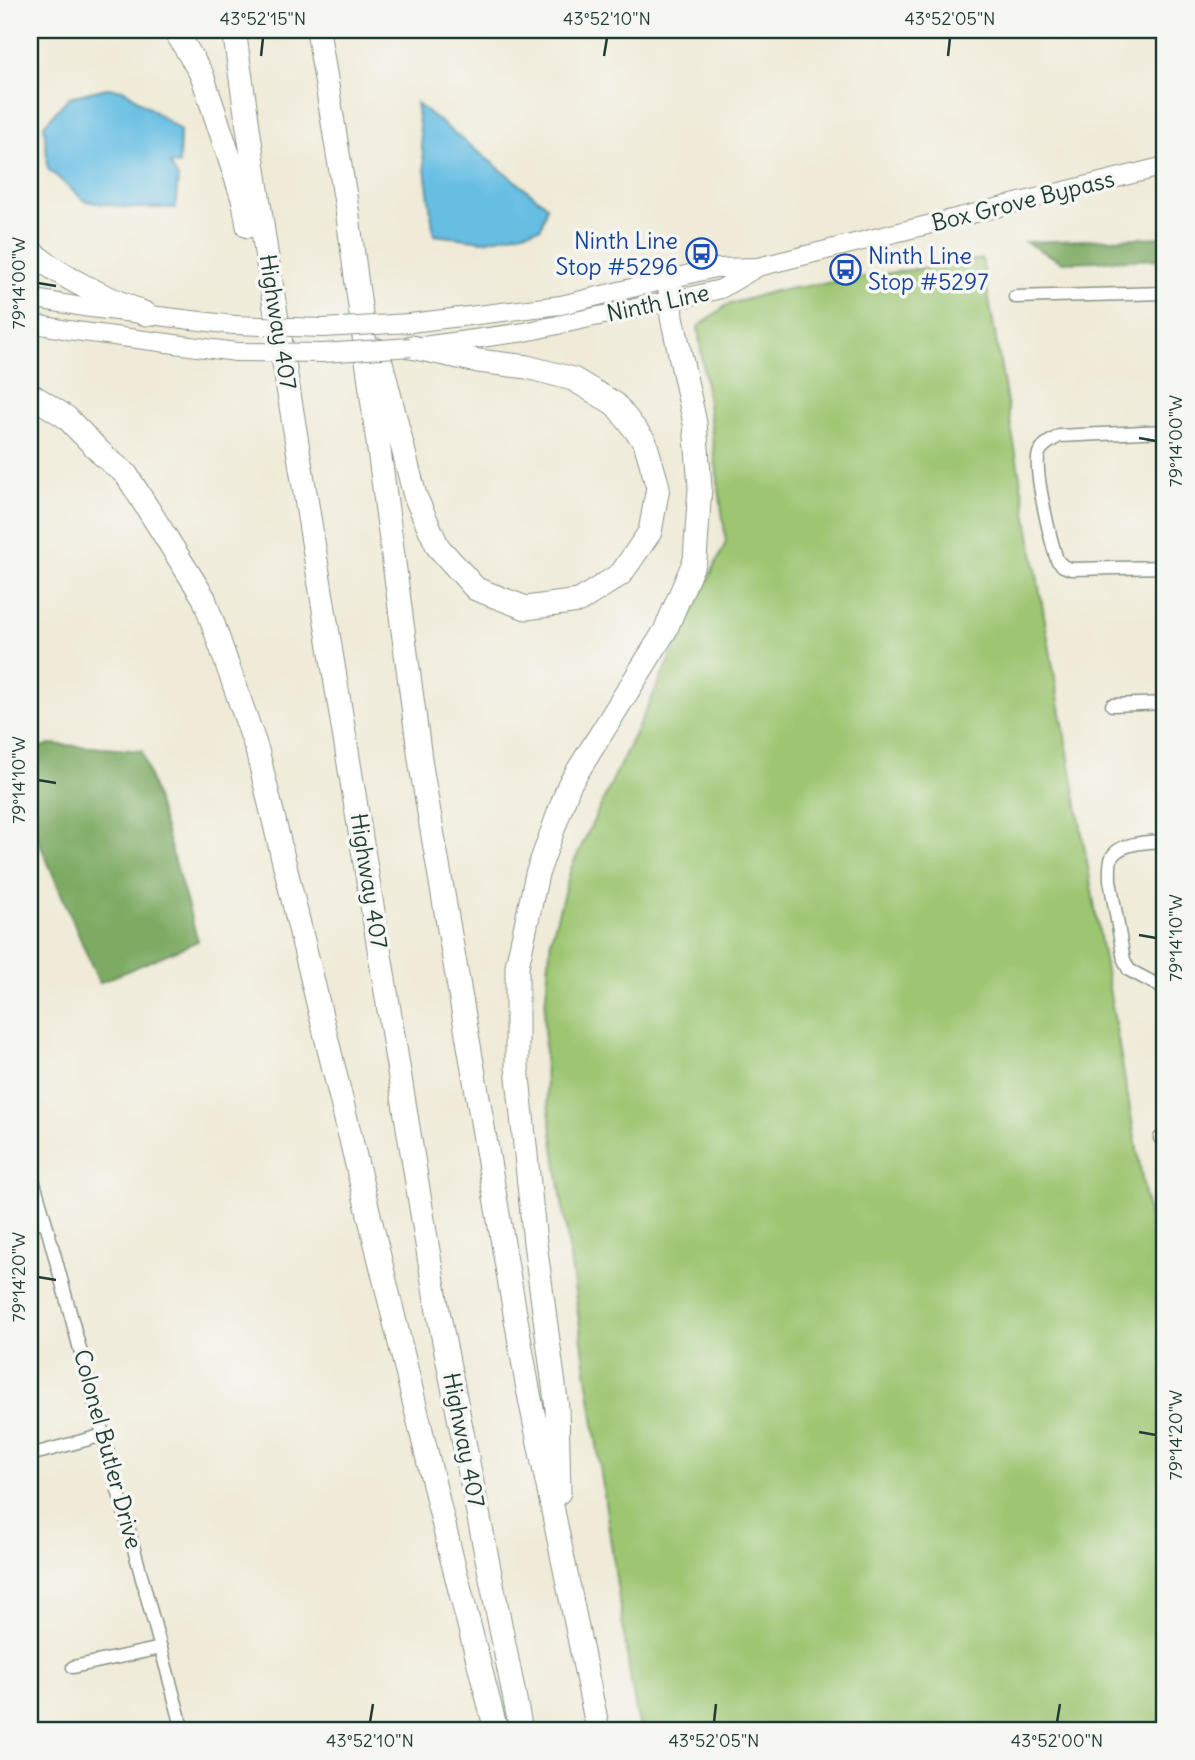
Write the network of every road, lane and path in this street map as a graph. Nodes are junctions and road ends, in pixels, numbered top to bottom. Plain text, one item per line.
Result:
1 (175, 30) edge
2 (234, 30) edge
3 (318, 30) edge
4 (1165, 166) edge
5 (346, 209) junction
6 (30, 251) edge
7 (758, 267) junction
8 (669, 278) junction
9 (1165, 293) edge
10 (1015, 297) dead end
11 (30, 298) edge
12 (671, 301) junction
13 (146, 314) junction
14 (30, 323) edge
15 (411, 347) junction
16 (288, 381) junction
17 (30, 394) edge
18 (1165, 431) edge
19 (1165, 567) edge
20 (1165, 703) edge
21 (1111, 705) dead end
22 (1165, 841) edge
23 (1165, 989) edge
24 (30, 1169) edge
25 (45, 1220) junction
26 (30, 1224) edge
27 (104, 1435) junction
28 (30, 1455) edge
29 (560, 1552) junction
30 (161, 1648) junction
31 (73, 1667) dead end
32 (183, 1730) edge
33 (496, 1730) edge
34 (520, 1730) edge
35 (598, 1730) edge

1 - 16 highway
2 - 16 highway, Highway 407
3 - 5 highway
4 - 7 main road, Box Grove Bypass
5 - 15 highway
5 - 29 highway
6 - 13 highway
7 - 8 main road, Ninth Line
7 - 12 main road, Ninth Line
8 - 12 highway
8 - 13 main road, Ninth Line, bridge
9 - 10 street
11 - 13 main road, Ninth Line
12 - 15 main road, Ninth Line
12 - 29 highway
14 - 15 main road, Ninth Line, bridge
16 - 34 highway, Highway 407
17 - 33 highway
18 - 19 street
20 - 21 street
22 - 23 street
24 - 25 street, Colonel Butler Drive
25 - 26 street
25 - 27 street, Colonel Butler Drive
27 - 28 street
27 - 30 street, Colonel Butler Drive
29 - 35 highway
30 - 31 street
30 - 32 street, Colonel Butler Drive

